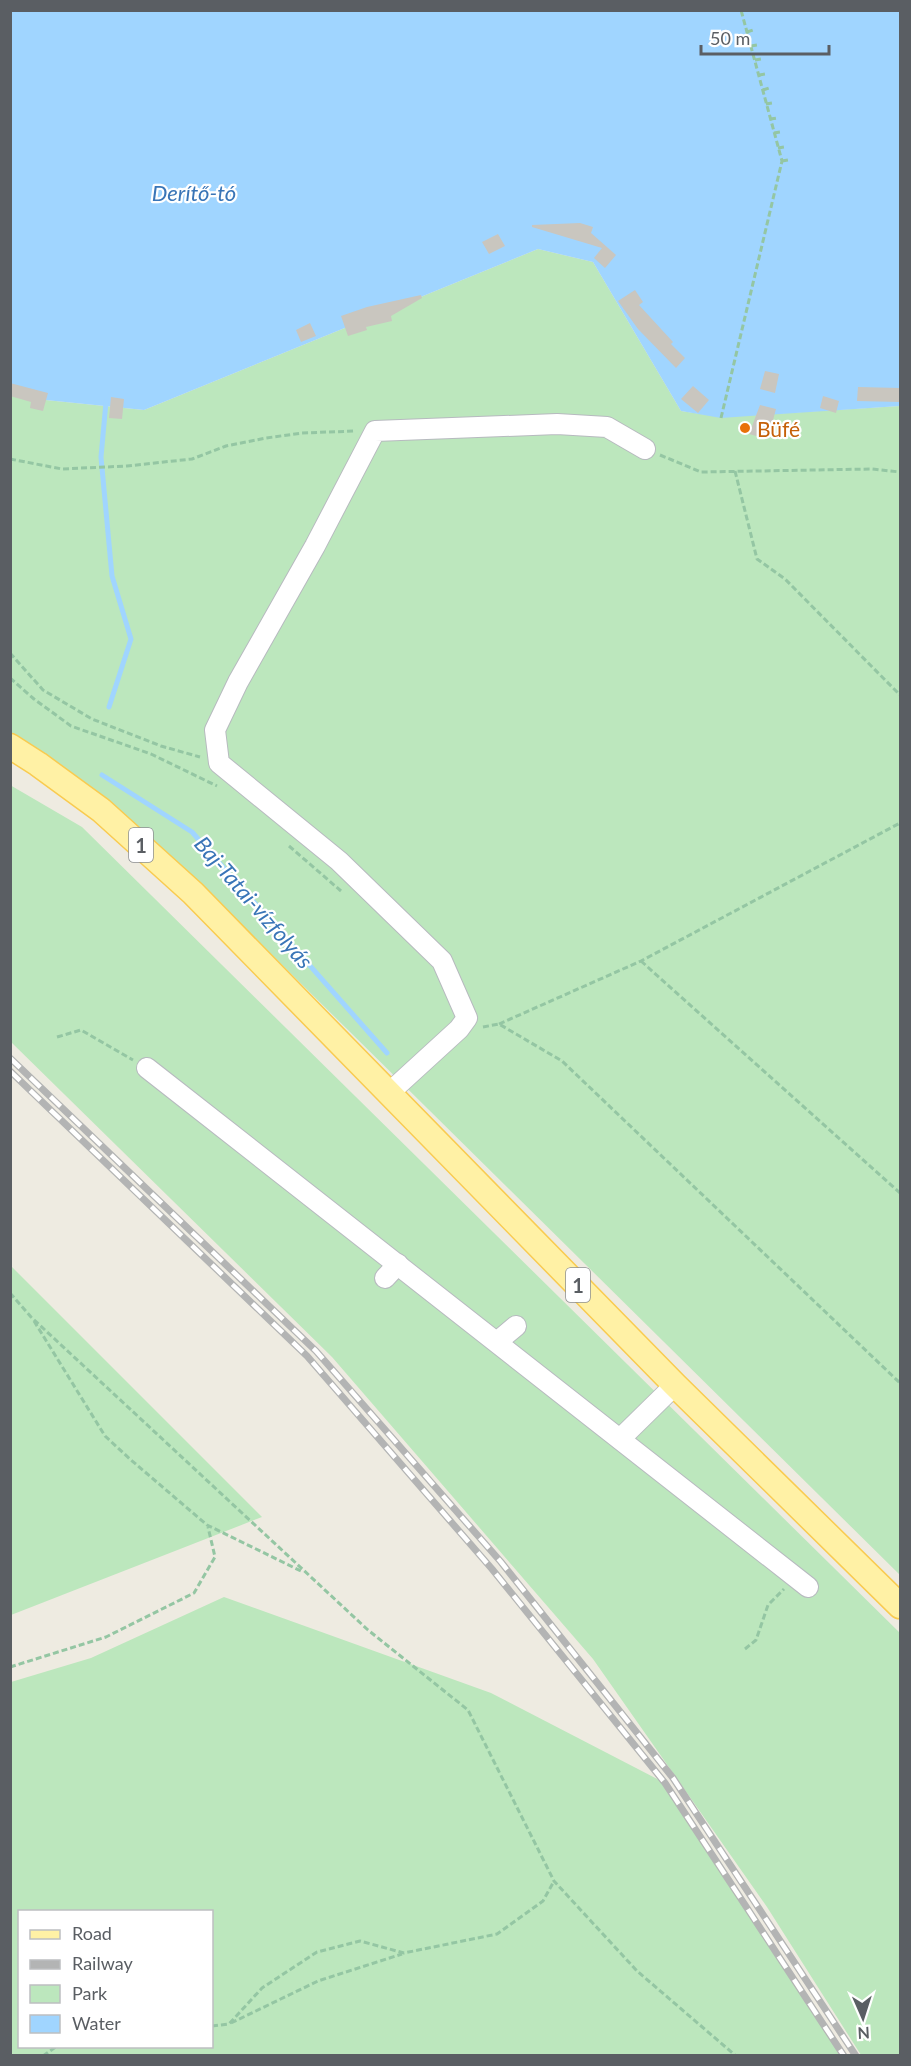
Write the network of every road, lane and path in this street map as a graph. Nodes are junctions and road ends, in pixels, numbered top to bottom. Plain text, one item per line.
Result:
1 (741, 10) edge
2 (735, 12) edge
3 (745, 25) junction
4 (739, 26) dead end
5 (753, 30) dead end
6 (747, 32) junction
7 (749, 39) junction
8 (743, 40) dead end
9 (757, 45) dead end
10 (751, 46) junction
11 (753, 54) junction
12 (747, 55) dead end
13 (761, 59) dead end
14 (755, 60) junction
15 (757, 67) junction
16 (750, 69) dead end
17 (765, 74) dead end
18 (759, 75) junction
19 (761, 82) junction
20 (754, 84) dead end
21 (769, 88) dead end
22 (763, 90) junction
23 (764, 97) junction
24 (758, 98) dead end
25 (772, 102) dead end
26 (766, 104) junction
27 (777, 118) dead end
28 (770, 119) junction
29 (780, 132) dead end
30 (774, 133) junction
31 (784, 147) dead end
32 (778, 148) junction
33 (788, 160) dead end
34 (782, 161) junction
35 (721, 417) dead end
36 (375, 430) junction
37 (645, 449) joint
38 (10, 459) edge
39 (735, 471) junction
40 (900, 472) edge
41 (10, 653) edge
42 (10, 678) edge
43 (900, 695) edge
44 (10, 746) edge
45 (219, 763) junction
46 (221, 788) dead end
47 (900, 823) edge
48 (283, 841) dead end
49 (344, 894) dead end
50 (641, 961) junction
51 (500, 1024) junction
52 (459, 1029) junction
53 (57, 1037) dead end
54 (147, 1068) joint
55 (390, 1093) junction
56 (900, 1193) edge
57 (10, 1293) edge
58 (31, 1317) junction
59 (516, 1326) dead end
60 (497, 1342) junction
61 (900, 1383) edge
62 (675, 1385) junction
63 (620, 1439) junction
64 (207, 1525) junction
65 (308, 1574) junction
66 (802, 1582) joint
67 (900, 1606) edge
68 (745, 1649) dead end
69 (10, 1666) edge
70 (554, 1881) junction
71 (404, 1953) junction
72 (229, 2024) junction
73 (213, 2026) edge
74 (736, 2055) edge

1 - 2 path
1 - 3 path
3 - 4 path
3 - 6 path
5 - 6 path
6 - 7 path
7 - 8 path
7 - 10 path
9 - 10 path
10 - 11 path
11 - 12 path
11 - 14 path
13 - 14 path
14 - 15 path
15 - 16 path
15 - 18 path
17 - 18 path
18 - 19 path
19 - 20 path
19 - 22 path
21 - 22 path
22 - 23 path
23 - 24 path
23 - 26 path
25 - 26 path
26 - 28 path
27 - 28 path
28 - 30 path
29 - 30 path
30 - 32 path
31 - 32 path
32 - 34 path
33 - 34 path
34 - 35 path
36 - 37 street
36 - 38 path
36 - 45 street
37 - 39 path
39 - 40 path
39 - 43 path
41 - 45 path
42 - 46 path
44 - 55 main road, 1
45 - 52 street
47 - 50 path
48 - 49 path
50 - 51 path
50 - 56 path
51 - 52 path
51 - 61 path
52 - 55 street
53 - 54 path
54 - 60 street
55 - 62 main road, 1
57 - 58 path
58 - 64 path
58 - 65 path
59 - 60 street
60 - 63 street
62 - 63 street
62 - 67 main road, 1
63 - 66 street
64 - 65 path
64 - 69 path
65 - 70 path
66 - 68 path
70 - 71 path
70 - 74 path
71 - 72 path
71 - 72 path
72 - 73 path

